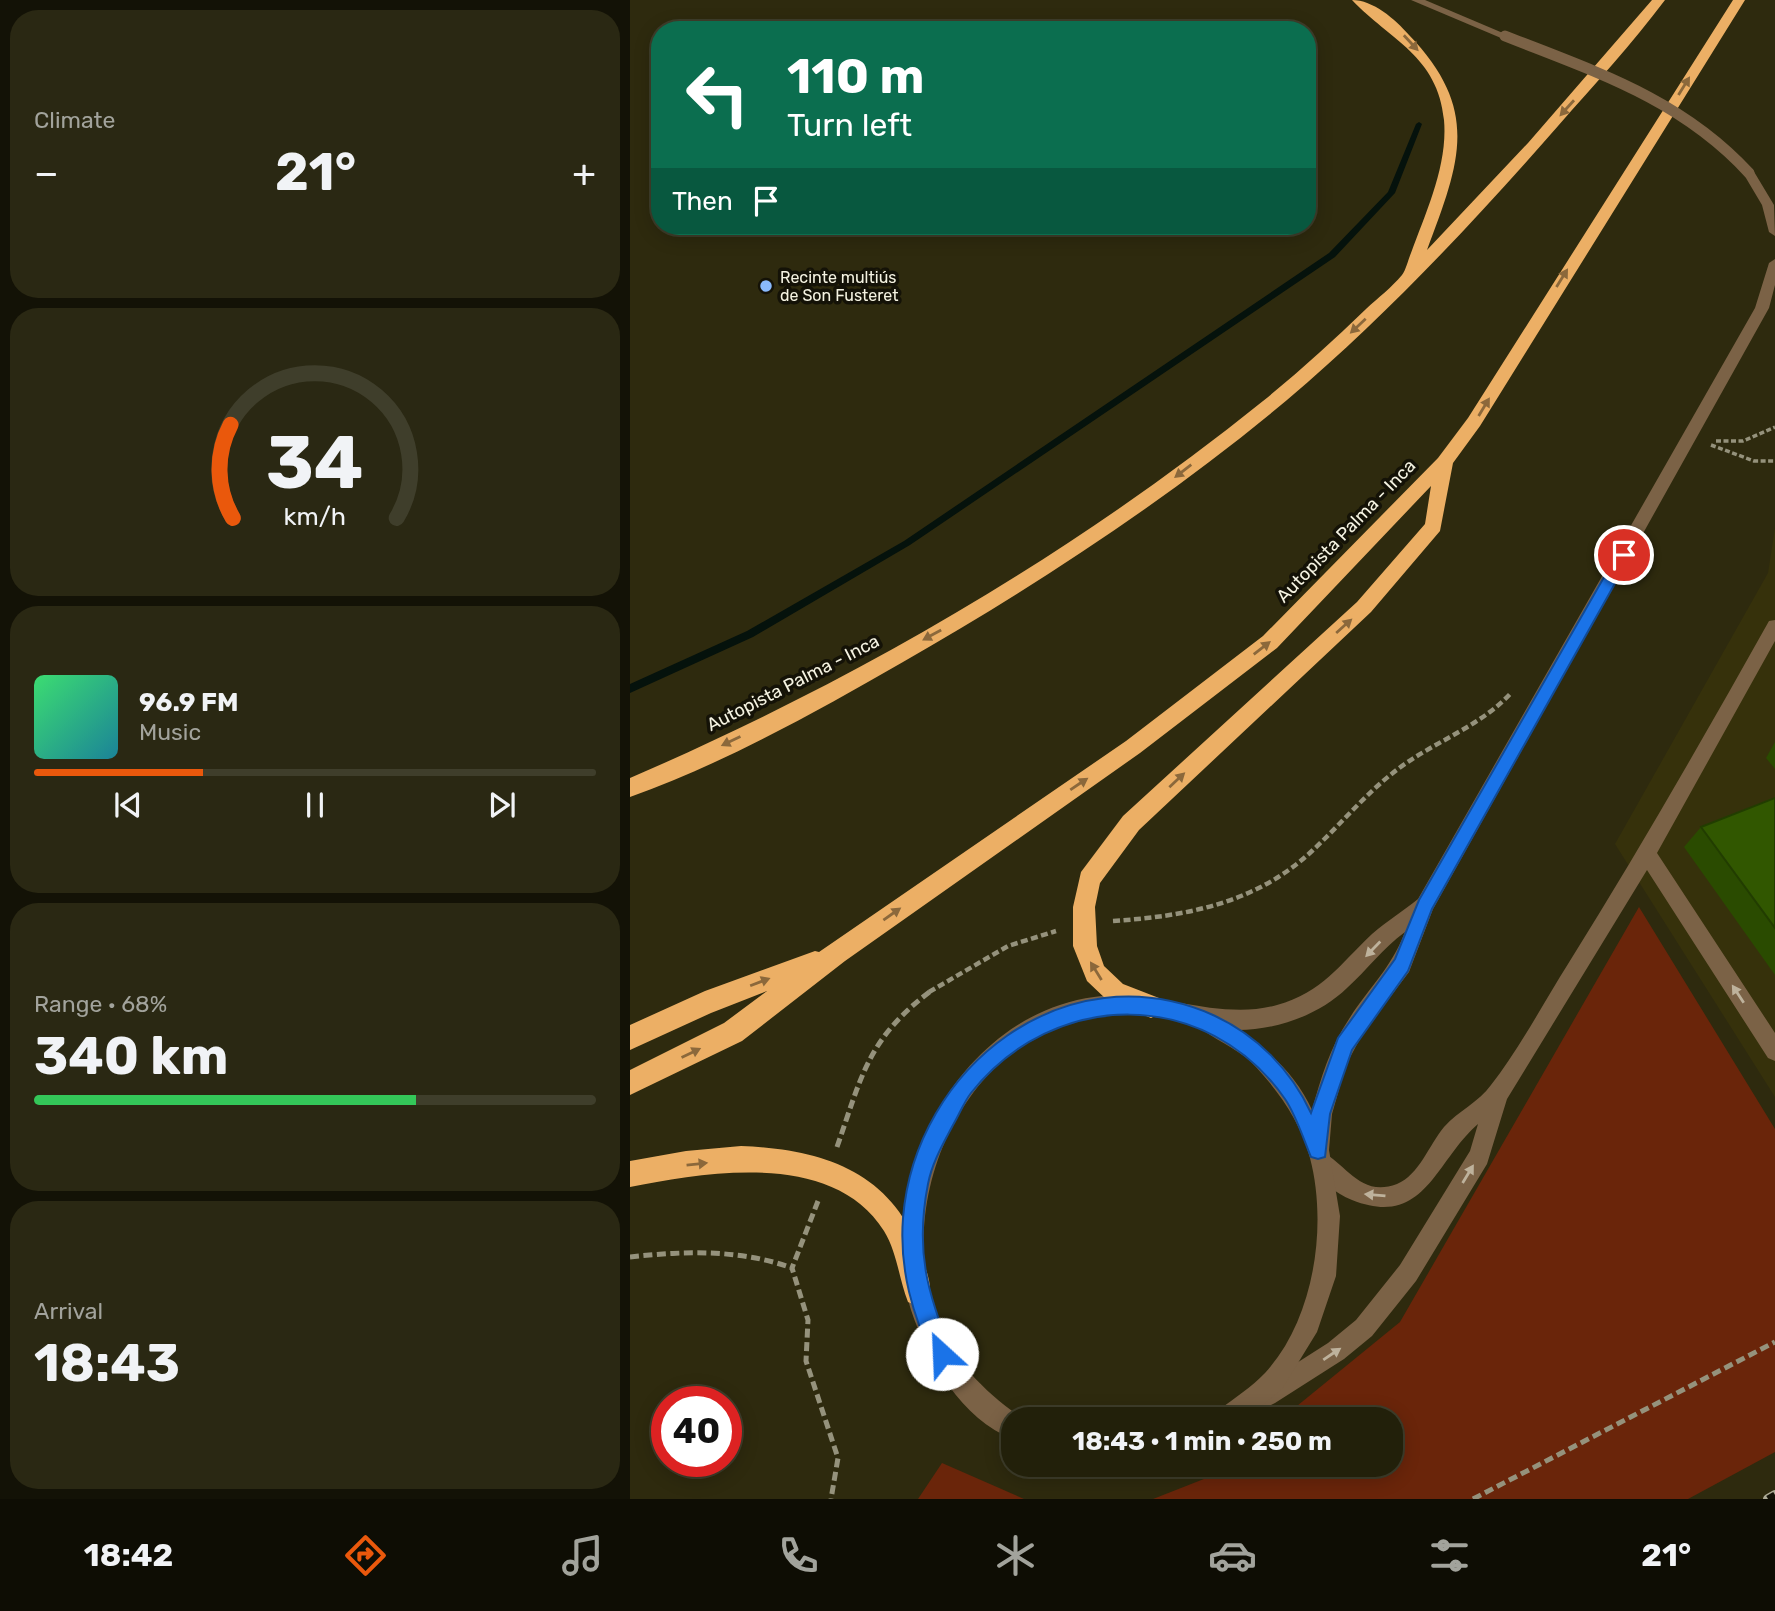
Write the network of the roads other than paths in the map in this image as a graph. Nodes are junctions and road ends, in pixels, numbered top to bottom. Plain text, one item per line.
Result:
1 (1358, 0) edge
2 (1416, 0) edge
3 (1659, 0) edge
4 (1739, 0) edge
5 (1775, 232) edge
6 (1775, 263) edge
7 (1408, 279) junction
8 (1444, 462) junction
9 (1775, 626) edge
10 (630, 788) edge
11 (1647, 854) junction
12 (1425, 905) junction
13 (837, 953) junction
14 (1151, 1006) junction
15 (1195, 1017) junction
16 (630, 1038) edge
17 (1775, 1051) edge
18 (630, 1083) edge
19 (1498, 1094) junction
20 (1320, 1157) junction
21 (630, 1174) edge
22 (918, 1292) junction
23 (1254, 1404) junction
24 (1249, 1407) edge
25 (1001, 1418) edge

1 -> 7 highway
2 - 5 street, bridge
3 -> 7 highway, Autopista Palma - Inca
8 -> 4 highway, Autopista Palma - Inca
6 - 12 street
7 -> 10 highway, Autopista Palma - Inca
13 -> 8 highway, Autopista Palma - Inca
14 -> 8 highway
9 - 11 street
17 -> 11 street
11 - 19 street
12 -> 15 street
12 - 20 street
16 -> 13 highway
18 -> 13 highway
14 - 15 street
14 - 22 street
15 - 20 street
19 -> 20 street
23 -> 19 street
20 - 23 street
21 -> 22 highway
22 - 25 street
23 - 24 street

